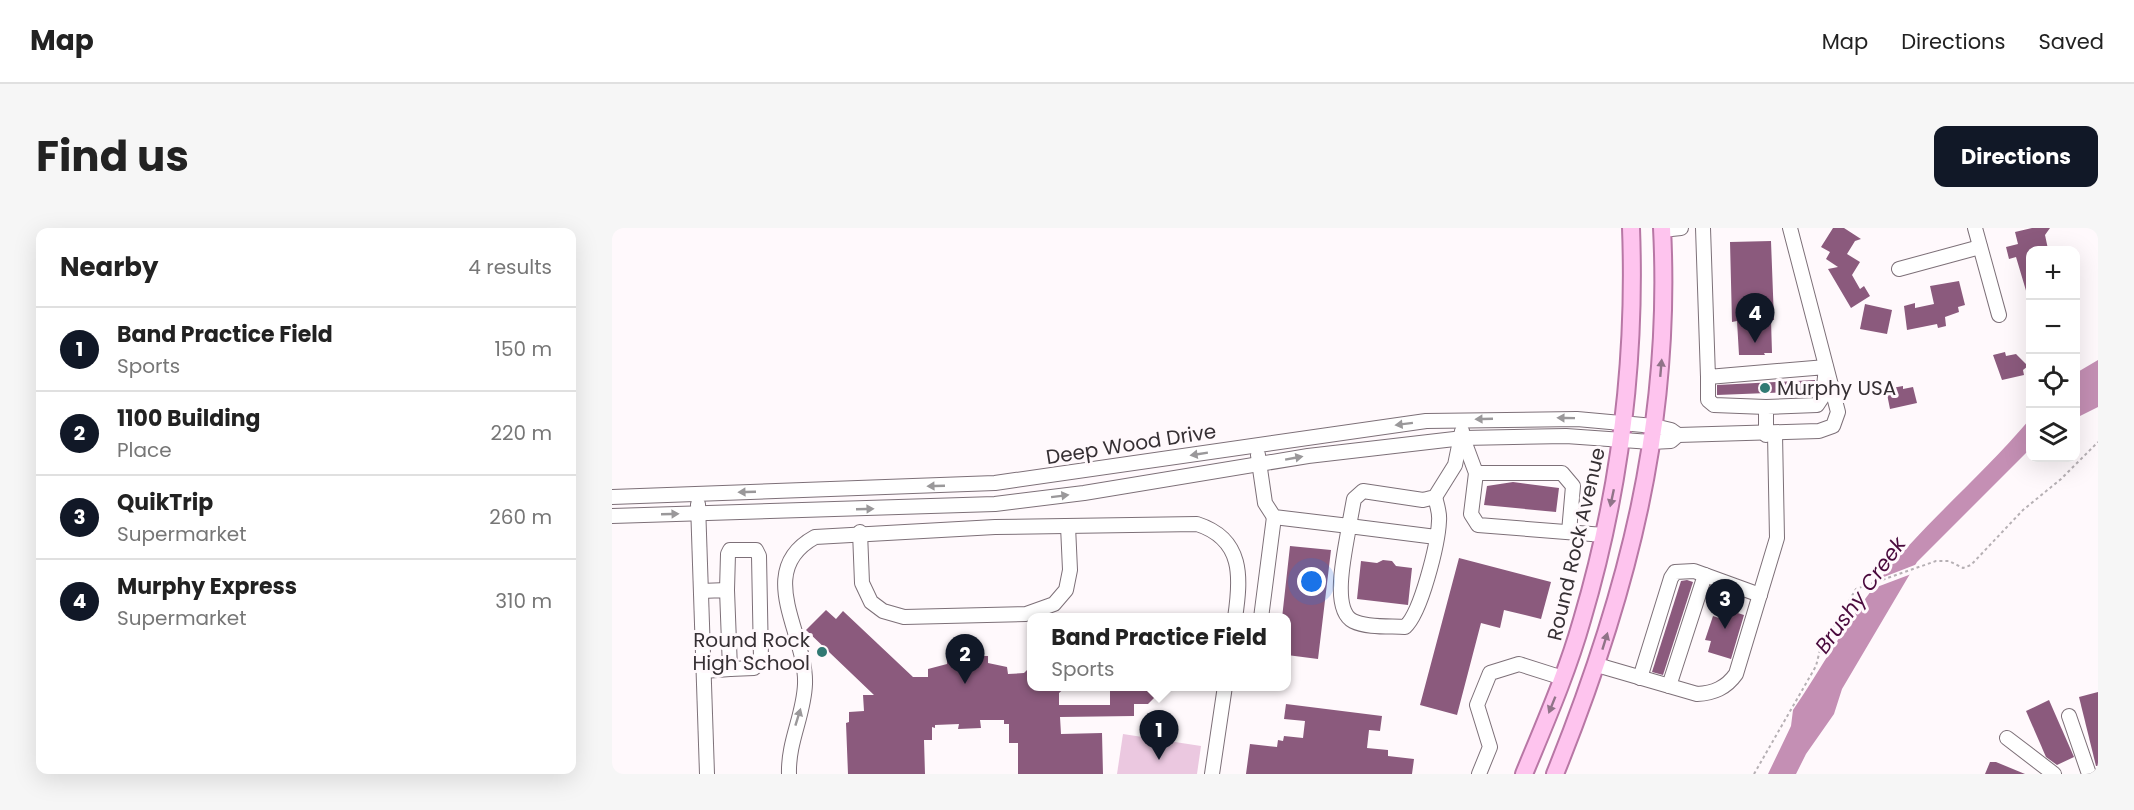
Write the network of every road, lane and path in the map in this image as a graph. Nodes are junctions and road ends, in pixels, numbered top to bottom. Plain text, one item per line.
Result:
1 (1631, 228) edge
2 (1681, 228) edge
3 (1703, 228) edge
4 (1790, 228) edge
5 (1975, 228) edge
6 (1662, 229) edge
7 (1980, 247) junction
8 (1899, 269) dead end
9 (1999, 315) dead end
10 (1826, 367) junction
11 (1708, 377) junction
12 (1766, 407) junction
13 (1462, 420) junction
14 (1624, 423) junction
15 (1653, 434) junction
16 (1771, 435) junction
17 (1463, 438) junction
18 (1622, 440) junction
19 (2098, 442) edge
20 (1256, 444) junction
21 (1260, 465) junction
22 (1476, 473) junction
23 (995, 483) junction
24 (698, 493) junction
25 (612, 497) edge
26 (1436, 497) junction
27 (994, 504) junction
28 (698, 513) junction
29 (612, 516) edge
30 (1274, 517) junction
31 (1068, 526) junction
32 (1349, 526) junction
33 (994, 527) junction
34 (860, 532) junction
35 (1569, 532) junction
36 (1604, 535) junction
37 (1436, 537) junction
38 (1705, 575) junction
39 (728, 590) junction
40 (701, 591) junction
41 (1760, 595) junction
42 (1236, 613) edge
43 (1262, 613) edge
44 (1598, 665) junction
45 (730, 669) junction
46 (704, 670) junction
47 (1563, 678) junction
48 (1640, 678) junction
49 (1669, 686) junction
50 (1224, 691) edge
51 (2069, 716) dead end
52 (2007, 738) dead end
53 (707, 774) edge
54 (789, 774) edge
55 (1212, 774) edge
56 (1479, 774) edge
57 (1524, 774) edge
58 (1555, 774) edge
59 (1754, 774) edge
60 (2054, 774) edge
61 (2089, 774) edge

1 - 14 main road, Round Rock Avenue
2 - 6 street
3 - 11 street
4 - 10 street
5 - 7 street
15 -> 6 main road
7 - 8 street
7 - 9 street
10 - 11 street
10 - 12 street
10 - 16 street
11 - 12 street
12 - 16 street
14 -> 13 street, Deep Wood Drive
13 - 17 street
13 -> 20 street, Deep Wood Drive
14 - 15 street, Deep Wood Drive
14 - 18 main road, Round Rock Avenue
15 - 16 street
15 - 18 street, Deep Wood Drive
44 -> 15 main road
16 - 41 street
17 - 18 street, Deep Wood Drive
21 -> 17 street, Deep Wood Drive
17 - 22 street
17 - 26 street
18 -> 36 main road, Round Rock Avenue
19 - 59 path
20 - 21 street
20 -> 23 street, Deep Wood Drive
27 -> 21 street, Deep Wood Drive
21 - 30 street
22 - 35 street
22 - 35 street
23 -> 24 street, Deep Wood Drive
23 - 27 street
24 - 25 street, Deep Wood Drive
24 - 28 street
26 - 32 street
26 - 37 street
28 -> 27 street, Deep Wood Drive
27 - 33 street
29 -> 28 street, Deep Wood Drive
28 - 40 street
30 - 32 street
30 - 43 street
31 - 33 street
31 - 34 street
31 - 42 street
32 - 37 street
32 - 37 street
33 - 34 street
54 -> 34 street
35 - 36 street
36 - 47 main road, Round Rock Avenue
38 - 41 street
38 - 48 street
38 - 49 street
39 - 40 street
39 - 45 street
39 - 45 street
40 - 46 street
41 - 49 street
44 - 48 street
44 - 58 main road
45 - 46 street
46 - 53 street
47 - 56 street
47 -> 57 main road, Round Rock Avenue
48 - 49 street
50 - 55 street
51 - 61 street
52 - 60 street

